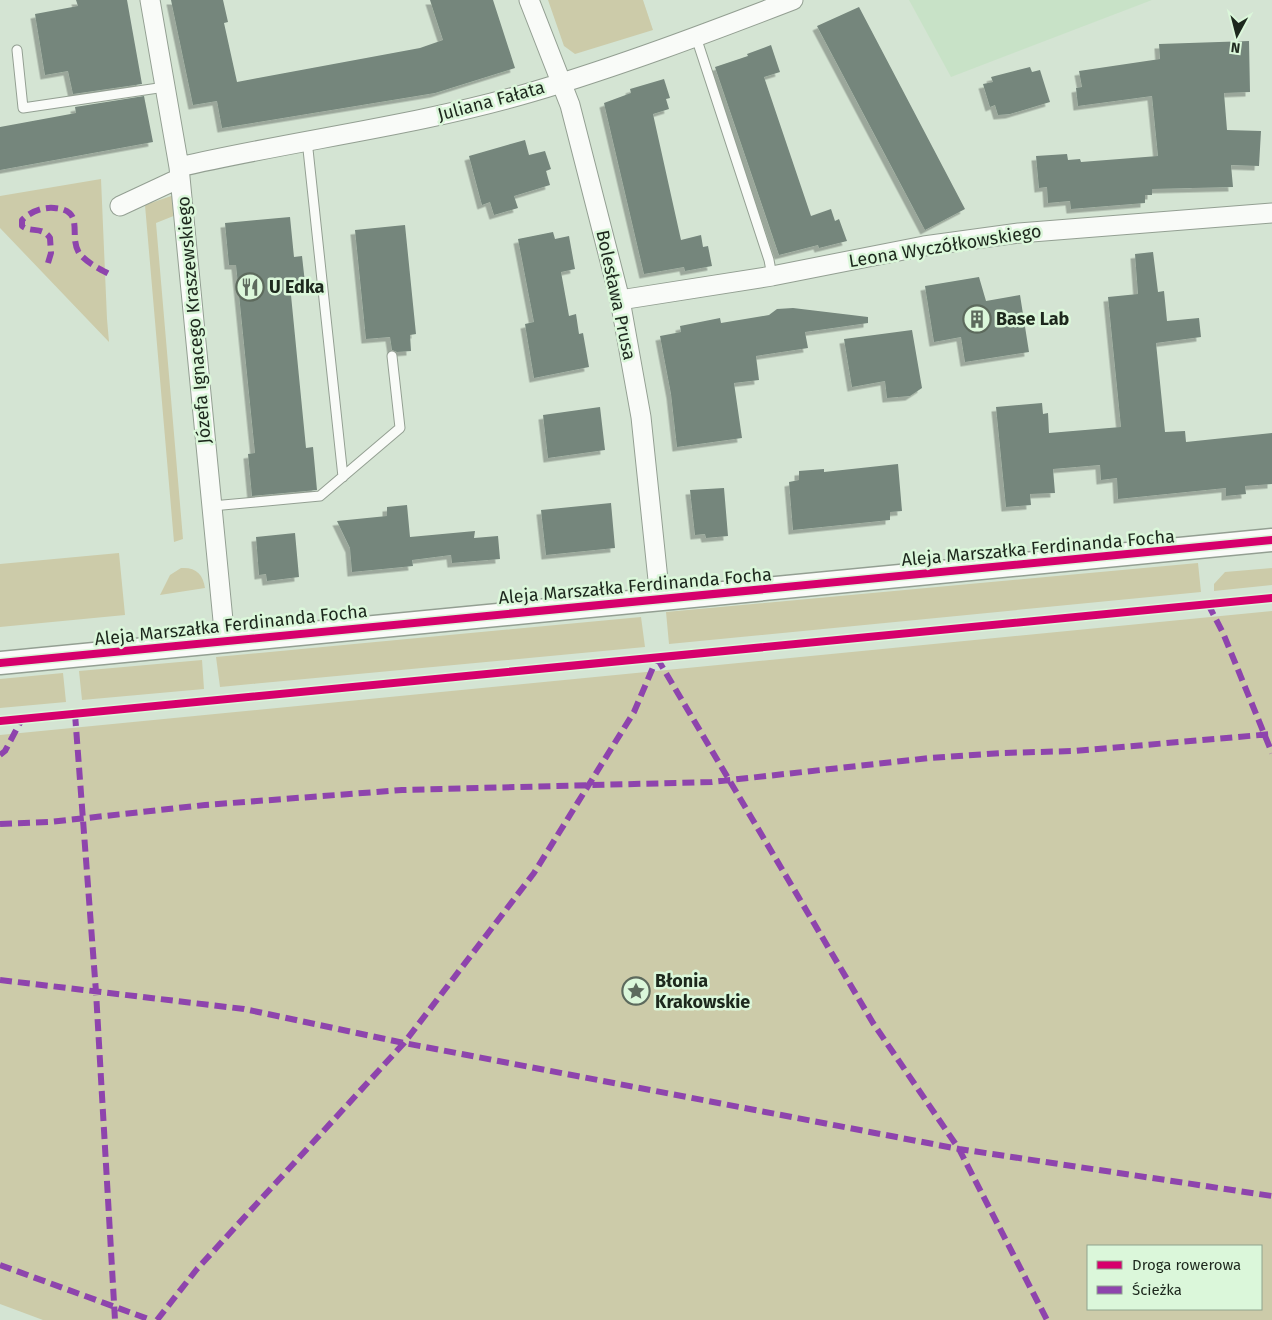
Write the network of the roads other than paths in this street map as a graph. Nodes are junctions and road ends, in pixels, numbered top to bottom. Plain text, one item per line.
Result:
1 (150, 0) edge
2 (529, 0) edge
3 (793, 0) edge
4 (696, 37) junction
5 (17, 50) dead end
6 (562, 82) junction
7 (165, 87) junction
8 (307, 140) junction
9 (180, 172) junction
10 (120, 206) dead end
11 (1272, 213) edge
12 (772, 276) junction
13 (620, 300) junction
14 (392, 356) dead end
15 (343, 477) junction
16 (211, 506) junction
17 (1272, 540) edge
18 (660, 599) junction
19 (224, 641) junction
20 (0, 663) edge

1 - 7 street, Józefa Ignacego Kraszewskiego
2 - 6 street, Bolesława Prusa
3 - 4 street, Juliana Fałata
4 - 6 street, Juliana Fałata
4 - 12 lane
5 - 7 lane
6 - 8 street, Juliana Fałata
6 - 13 street, Bolesława Prusa
7 - 9 street, Józefa Ignacego Kraszewskiego
8 - 9 street, Juliana Fałata
8 - 15 lane
9 - 10 street, Juliana Fałata
9 - 16 street, Józefa Ignacego Kraszewskiego
11 - 12 street, Leona Wyczółkowskiego
12 - 13 street, Leona Wyczółkowskiego
13 - 18 street, Bolesława Prusa
14 - 15 lane
15 - 16 lane
16 - 19 street, Józefa Ignacego Kraszewskiego
17 - 18 street, Aleja Marszałka Ferdinanda Focha
18 - 19 street, Aleja Marszałka Ferdinanda Focha
19 - 20 street, Aleja Marszałka Ferdinanda Focha

